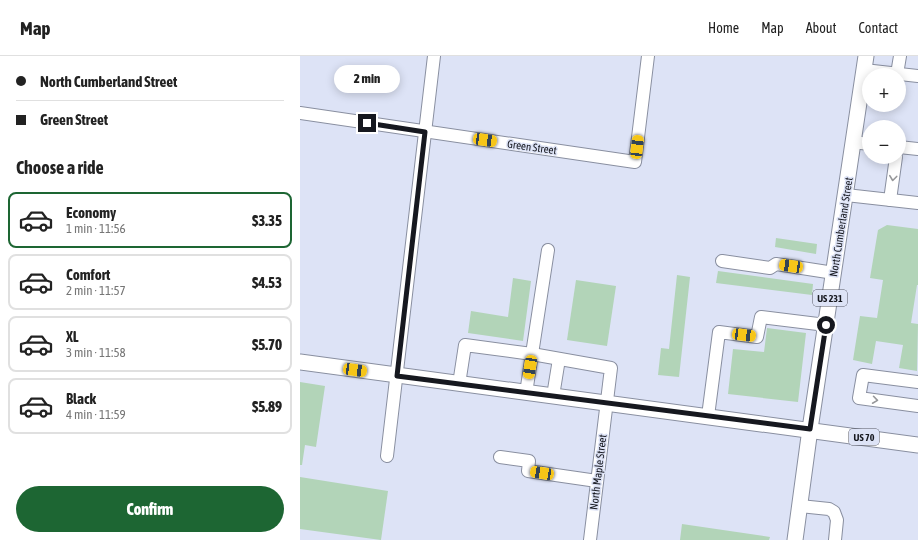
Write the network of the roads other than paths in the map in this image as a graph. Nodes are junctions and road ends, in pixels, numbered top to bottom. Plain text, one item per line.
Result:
1 (434, 56) edge
2 (648, 56) edge
3 (900, 56) edge
4 (865, 63) edge
5 (880, 68) edge
6 (898, 68) edge
7 (906, 75) edge
8 (918, 76) edge
9 (300, 113) edge
10 (425, 132) junction
11 (853, 142) junction
12 (862, 143) edge
13 (906, 148) edge
14 (918, 149) edge
15 (895, 164) edge
16 (846, 195) junction
17 (890, 200) junction
18 (918, 203) edge
19 (548, 250) dead end
20 (722, 261) dead end
21 (834, 273) junction
22 (826, 325) junction
23 (532, 354) junction
24 (559, 359) junction
25 (300, 362) edge
26 (397, 376) junction
27 (918, 382) edge
28 (459, 384) junction
29 (526, 393) junction
30 (554, 396) junction
31 (607, 403) junction
32 (918, 406) edge
33 (708, 416) junction
34 (810, 429) junction
35 (918, 445) edge
36 (387, 456) dead end
37 (500, 457) dead end
38 (597, 481) junction
39 (800, 506) junction
40 (590, 540) edge
41 (795, 540) edge
42 (835, 540) edge

1 - 10 street
2 - 10 street, Green Street
3 - 6 street
4 - 5 street
4 - 11 main road, North Cumberland Street / US 231
7 - 8 street
9 - 10 street, Green Street
10 - 26 street
11 - 12 street
11 - 16 main road, North Cumberland Street / US 231
13 - 14 street
15 -> 17 street
16 - 17 street
16 - 21 main road, North Cumberland Street / US 231
17 - 18 street
19 - 23 street
20 - 21 street
21 - 22 main road, North Cumberland Street / US 231
22 - 33 street
22 - 34 main road, North Cumberland Street / US 231
23 - 24 street
23 - 28 street
23 - 29 street
24 - 30 street
24 - 31 street, North Maple Street
25 - 26 main road, US 70
26 - 28 main road, US 70
26 - 36 street
27 -> 32 street
28 - 29 main road, US 70
29 - 30 main road, US 70
30 - 31 main road, US 70
31 - 33 main road, US 70
31 - 38 street, North Maple Street
33 - 34 main road, US 70
34 - 35 main road, US 70
34 - 39 main road, North Cumberland Street / US 231
37 - 38 street
38 - 40 street, North Maple Street
39 - 41 main road, North Cumberland Street / US 231
39 - 42 street

